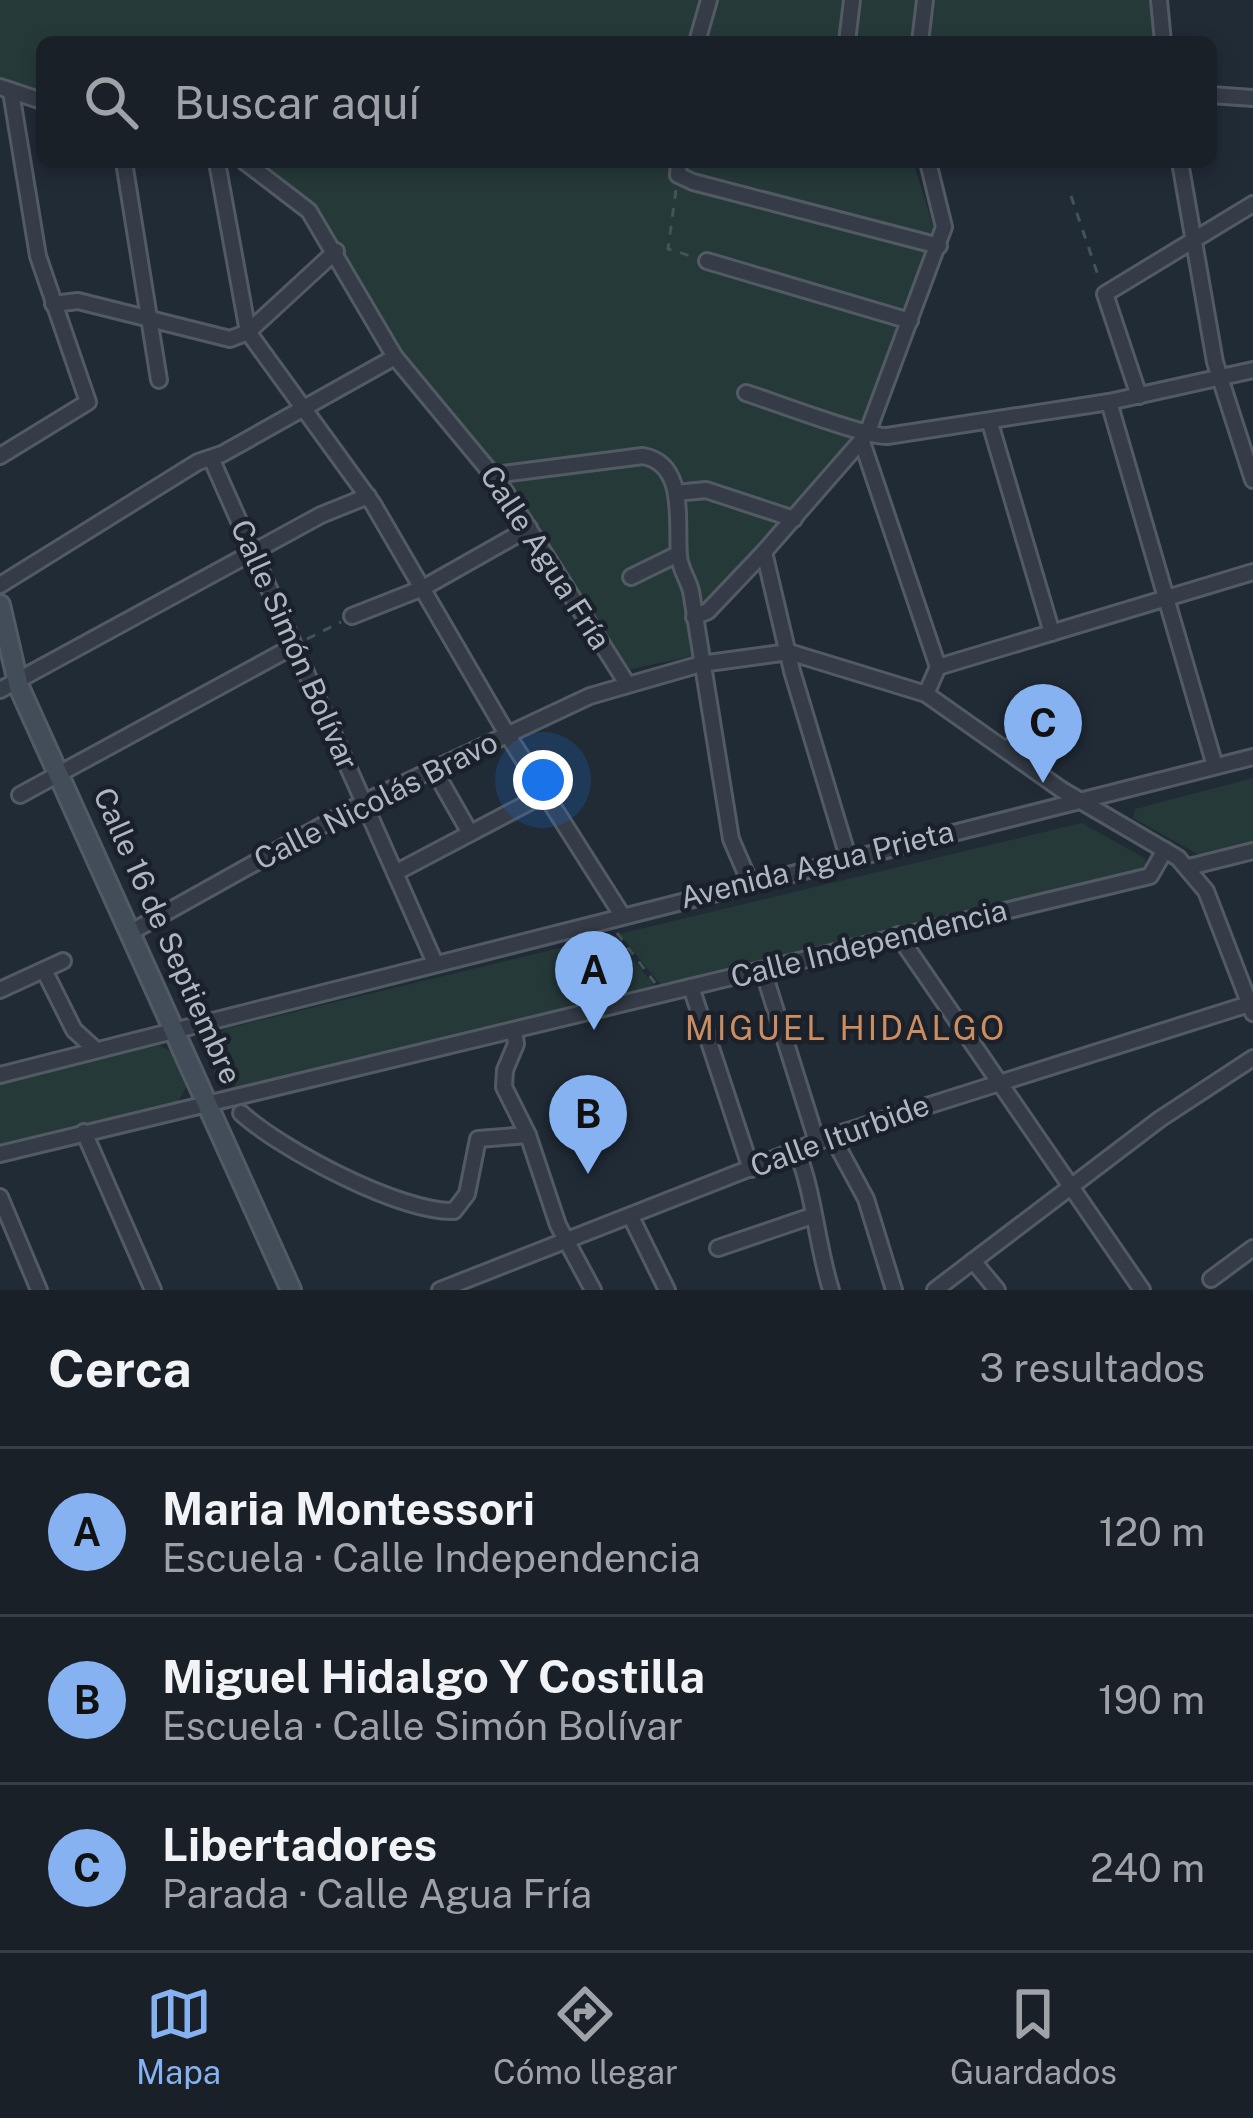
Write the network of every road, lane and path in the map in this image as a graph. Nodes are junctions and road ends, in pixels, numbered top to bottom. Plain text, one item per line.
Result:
1 (709, 0) edge
2 (852, 0) edge
3 (925, 0) edge
4 (1159, 0) edge
5 (699, 36) edge
6 (848, 36) edge
7 (921, 36) edge
8 (1162, 36) edge
9 (5, 89) edge
10 (1217, 95) edge
11 (36, 98) edge
12 (1253, 98) edge
13 (125, 168) edge
14 (218, 168) edge
15 (253, 168) edge
16 (679, 168) edge
17 (930, 168) edge
18 (1181, 168) edge
19 (1071, 196) dead end
20 (1253, 204) edge
21 (1194, 242) junction
22 (939, 246) junction
23 (335, 251) junction
24 (707, 261) joint
25 (1105, 294) junction
26 (53, 304) junction
27 (150, 317) junction
28 (910, 321) junction
29 (248, 332) junction
30 (395, 357) junction
31 (1253, 370) edge
32 (1220, 378) junction
33 (159, 380) dead end
34 (746, 393) dead end
35 (1139, 396) junction
36 (1109, 402) junction
37 (307, 405) junction
38 (990, 423) junction
39 (865, 438) junction
40 (0, 456) edge
41 (211, 458) junction
42 (494, 476) junction
43 (1253, 480) edge
44 (676, 493) junction
45 (368, 496) junction
46 (794, 518) junction
47 (529, 529) junction
48 (764, 552) junction
49 (254, 554) junction
50 (678, 554) junction
51 (1253, 572) edge
52 (631, 577) dead end
53 (0, 585) edge
54 (423, 588) junction
55 (1164, 600) junction
56 (0, 605) edge
57 (352, 616) joint
58 (694, 617) junction
59 (1052, 633) junction
60 (294, 646) junction
61 (789, 652) junction
62 (700, 664) junction
63 (938, 667) junction
64 (626, 682) junction
65 (8, 686) edge
66 (926, 694) junction
67 (1048, 718) dead end
68 (507, 734) junction
69 (1003, 748) junction
70 (1253, 757) edge
71 (1215, 766) junction
72 (434, 768) junction
73 (62, 775) junction
74 (20, 795) dead end
75 (543, 795) junction
76 (1076, 799) junction
77 (364, 802) junction
78 (470, 833) junction
79 (1165, 850) junction
80 (1253, 851) edge
81 (848, 857) junction
82 (1189, 868) junction
83 (395, 873) junction
84 (750, 883) junction
85 (614, 917) junction
86 (133, 932) junction
87 (898, 935) junction
88 (63, 961) dead end
89 (435, 963) junction
90 (44, 970) junction
91 (763, 970) junction
92 (692, 987) junction
93 (0, 990) edge
94 (664, 994) junction
95 (1251, 1008) edge
96 (177, 1029) junction
97 (514, 1030) junction
98 (96, 1050) junction
99 (1253, 1058) edge
100 (0, 1075) edge
101 (994, 1081) junction
102 (210, 1104) junction
103 (241, 1113) dead end
104 (84, 1132) junction
105 (529, 1136) junction
106 (824, 1139) junction
107 (797, 1151) junction
108 (0, 1154) edge
109 (751, 1169) junction
110 (1070, 1190) junction
111 (0, 1197) edge
112 (812, 1216) junction
113 (632, 1219) junction
114 (570, 1243) junction
115 (718, 1248) dead end
116 (1253, 1248) edge
117 (973, 1261) junction
118 (1211, 1279) dead end
119 (39, 1290) edge
120 (154, 1290) edge
121 (291, 1290) edge
122 (443, 1290) edge
123 (592, 1290) edge
124 (667, 1290) edge
125 (831, 1290) edge
126 (894, 1290) edge
127 (936, 1290) edge
128 (997, 1290) edge
129 (1142, 1290) edge

1 - 5 street
2 - 6 street
3 - 7 street
4 - 8 street
9 - 11 street
9 - 26 street
10 - 12 street
13 - 27 street
14 - 29 street
15 - 23 street, Calle Agua Fría
16 - 22 street
16 - 24 path
17 - 22 street
18 - 21 street
19 - 25 path
20 - 21 street
21 - 25 street
21 - 32 street
22 - 28 street
23 - 29 street
23 - 30 street, Calle Agua Fría
24 - 28 street
25 - 35 street
26 - 27 street
26 - 40 street
27 - 29 street
27 - 33 street
28 - 39 street
29 - 37 street
30 - 37 street
30 - 42 street, Calle Agua Fría
31 - 32 street
32 - 35 street
32 - 43 street
34 - 39 street
35 - 36 street
36 - 38 street
36 - 55 street
37 - 41 street
37 - 45 street
38 - 39 street
38 - 59 street
39 - 46 street
39 - 63 street
41 - 49 street, Calle Simón Bolívar
41 - 53 street
42 - 44 street
42 - 47 street, Calle Agua Fría
44 - 46 street
44 - 50 street
45 - 49 street
45 - 54 street
46 - 48 street
47 - 54 street
47 - 64 street, Calle Agua Fría
48 - 58 street
48 - 61 street
49 - 60 street, Calle Simón Bolívar
49 - 65 street
50 - 52 street
50 - 58 street
51 - 55 street
54 - 57 street
54 - 68 street
55 - 59 street
55 - 71 street
56 - 65 street, Calle 16 de Septiembre
57 - 60 path
58 - 62 street
59 - 63 street
60 - 73 street
60 - 77 street, Calle Simón Bolívar
61 - 62 street, Calle Agua Fría
61 - 66 street, Calle Agua Fría
61 - 81 street
62 - 64 street, Calle Agua Fría
62 - 84 street
63 - 66 street
64 - 68 street, Calle Nicolás Bravo
65 - 73 street, Calle 16 de Septiembre
66 - 69 street, Calle Agua Fría
67 - 69 lane
68 - 72 street, Calle Nicolás Bravo
68 - 75 street
69 - 76 street, Calle Agua Fría
70 - 71 street, Avenida Agua Prieta
71 - 76 street, Avenida Agua Prieta
72 - 77 street, Calle Nicolás Bravo
72 - 78 street
73 - 74 street
73 - 86 street, Calle 16 de Septiembre
75 - 78 street
75 - 85 street
76 - 79 street, Calle Agua Fría
76 - 81 street, Avenida Agua Prieta
77 - 83 street, Calle Simón Bolívar
77 - 86 street, Calle Nicolás Bravo
78 - 83 street
79 - 82 street, Calle Agua Fría
79 - 87 street, Calle Independencia
80 - 82 street
81 - 84 street, Avenida Agua Prieta
82 - 95 street, Calle Agua Fría
83 - 89 street, Calle Simón Bolívar
84 - 85 street, Avenida Agua Prieta
85 - 89 street, Avenida Agua Prieta
85 - 94 path
86 - 96 street, Calle 16 de Septiembre
87 - 91 street, Calle Independencia
87 - 101 street
88 - 90 street
89 - 96 street, Avenida Agua Prieta
90 - 93 street
90 - 98 street
91 - 92 street, Calle Independencia
91 - 106 street
92 - 94 street, Calle Independencia
92 - 109 street
94 - 97 street, Calle Independencia
95 - 101 street, Calle Iturbide
96 - 98 street, Avenida Agua Prieta
96 - 102 street, Calle 16 de Septiembre
97 - 102 street, Calle Independencia
97 - 105 street
98 - 100 street, Avenida Agua Prieta
99 - 110 street
101 - 106 street, Calle Iturbide
101 - 110 street
102 - 104 street, Calle Independencia
102 - 121 street, Calle 16 de Septiembre
103 - 105 street
104 - 108 street, Calle Independencia
104 - 120 street
105 - 114 street
106 - 107 street, Calle Iturbide
106 - 126 street
107 - 109 street, Calle Iturbide
107 - 112 street
109 - 113 street, Calle Iturbide
110 - 117 street
110 - 129 street
111 - 119 street
112 - 115 street
112 - 125 street
113 - 114 street, Calle Iturbide
113 - 124 street
114 - 122 street, Calle Iturbide
114 - 123 street
116 - 118 street
117 - 127 street
117 - 128 street

